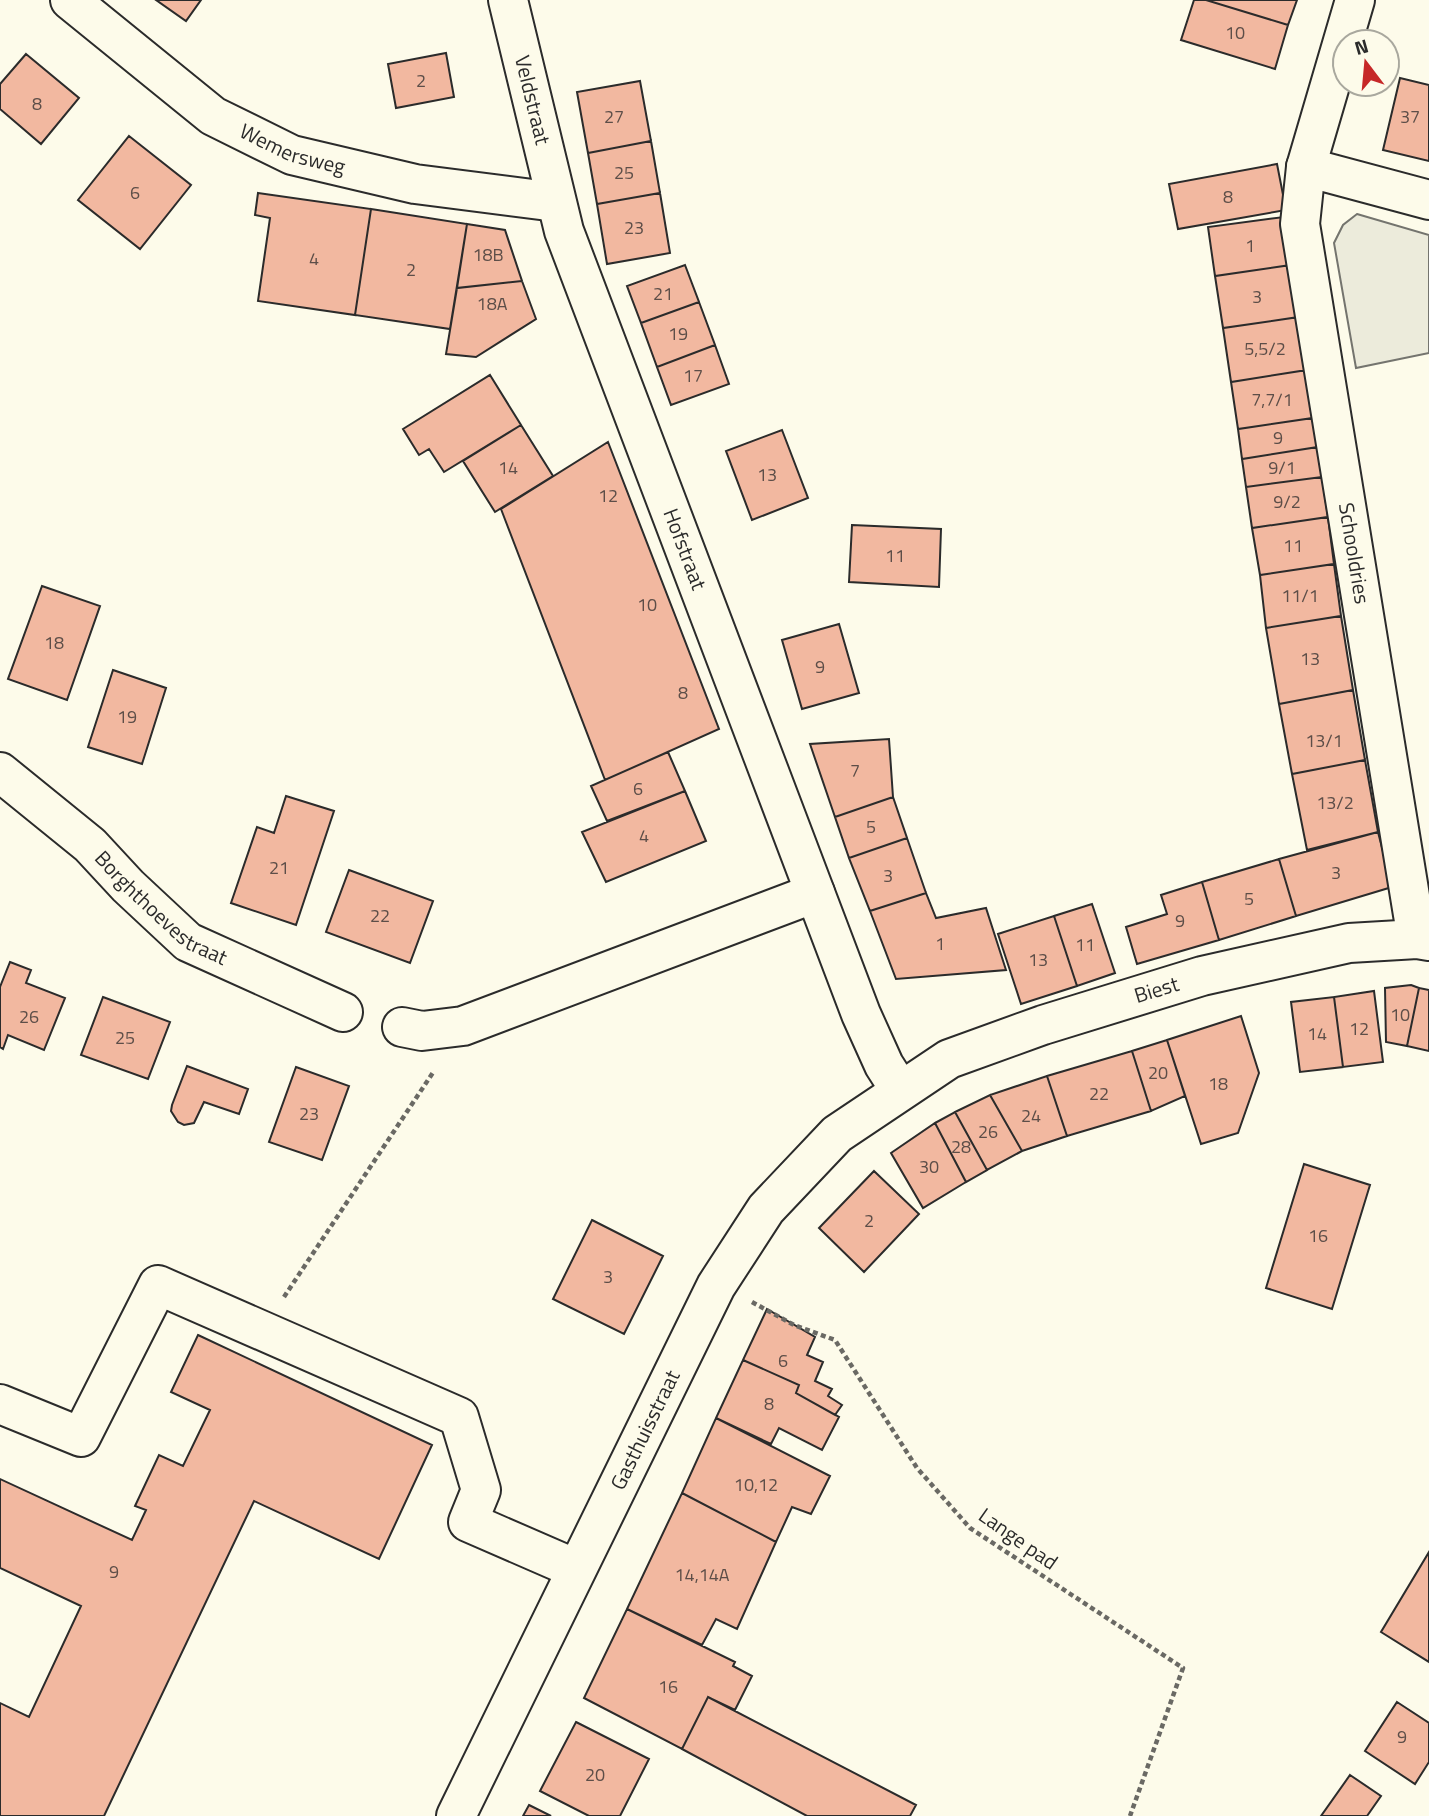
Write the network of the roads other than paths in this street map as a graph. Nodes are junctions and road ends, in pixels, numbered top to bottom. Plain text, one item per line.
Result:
1 (70, 0) edge
2 (508, 0) edge
3 (1355, 0) edge
4 (1306, 167) junction
5 (1429, 200) edge
6 (556, 202) junction
7 (0, 772) edge
8 (815, 893) junction
9 (1423, 940) edge
10 (343, 1012) dead end
11 (402, 1027) dead end
12 (900, 1090) junction
13 (0, 1404) edge
14 (576, 1569) junction
15 (456, 1816) edge

1 - 6 street, Wemersweg
2 - 6 street, Veldstraat
3 - 4 street, Schooldries
4 - 5 street
4 - 9 street, Schooldries
6 - 8 street, Hofstraat
7 - 10 street, Borghthoevestraat
8 - 11 street
8 - 12 street, Hofstraat
9 - 12 street, Biest
12 - 14 street, Gasthuisstraat
13 - 14 street
14 - 15 street, Gasthuisstraat

